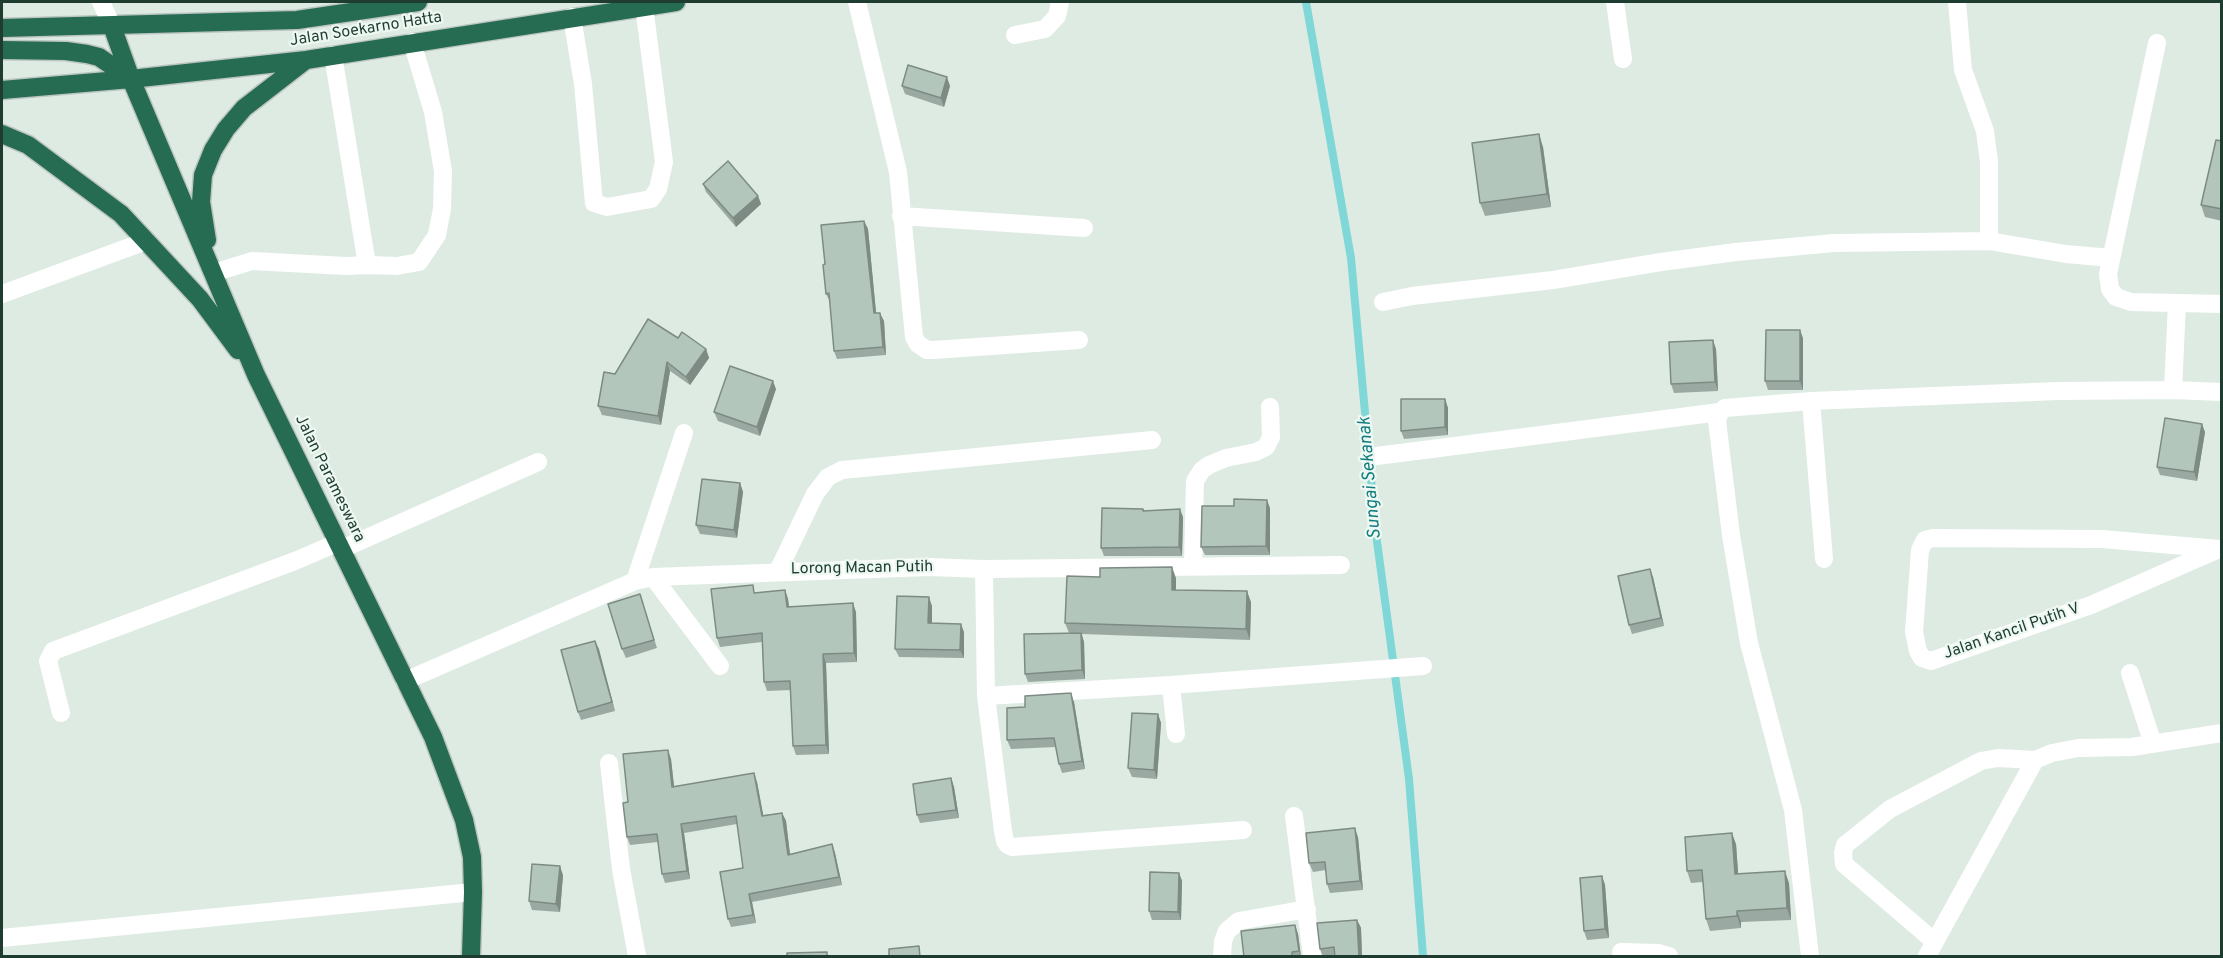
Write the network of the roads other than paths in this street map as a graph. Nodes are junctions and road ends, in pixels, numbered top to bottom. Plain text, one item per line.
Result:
1 (101, 2) edge
2 (418, 2) edge
3 (676, 2) edge
4 (857, 2) edge
5 (1060, 2) edge
6 (1615, 2) edge
7 (1957, 2) edge
8 (385, 4) edge
9 (644, 6) junction
10 (572, 17) junction
11 (112, 26) junction
12 (2, 28) edge
13 (1015, 35) dead end
14 (412, 42) junction
15 (2157, 43) dead end
16 (2, 50) edge
17 (333, 56) junction
18 (1623, 59) dead end
19 (306, 60) junction
20 (131, 79) junction
21 (2, 90) edge
22 (2, 134) edge
23 (901, 216) junction
24 (1084, 228) dead end
25 (146, 241) junction
26 (1989, 241) junction
27 (2111, 258) junction
28 (367, 265) junction
29 (213, 273) junction
30 (2, 294) edge
31 (1383, 302) dead end
32 (2176, 303) junction
33 (2222, 304) edge
34 (1078, 339) dead end
35 (256, 375) junction
36 (2173, 390) junction
37 (2222, 392) edge
38 (1811, 401) junction
39 (1270, 407) dead end
40 (1720, 412) junction
41 (684, 433) dead end
42 (1152, 440) dead end
43 (1369, 457) dead end
44 (538, 462) dead end
45 (340, 546) junction
46 (2220, 549) edge
47 (1824, 559) dead end
48 (1341, 565) dead end
49 (1193, 567) junction
50 (984, 568) junction
51 (778, 571) junction
52 (644, 579) junction
53 (720, 666) dead end
54 (1418, 666) dead end
55 (2130, 673) dead end
56 (405, 681) junction
57 (1172, 685) junction
58 (986, 696) junction
59 (61, 713) dead end
60 (1176, 734) dead end
61 (2222, 734) edge
62 (2153, 744) junction
63 (2036, 760) junction
64 (609, 763) dead end
65 (1294, 816) dead end
66 (1243, 830) dead end
67 (473, 892) junction
68 (1307, 909) junction
69 (2, 938) edge
70 (1931, 950) edge
71 (1621, 952) dead end
72 (471, 957) edge
73 (638, 957) edge
74 (1222, 957) edge
75 (1312, 957) edge
76 (1669, 957) edge
77 (1810, 957) edge

1 - 11 street
2 - 8 highway, Jalan Soekarno Hatta
3 - 9 highway, Jalan Soekarno Hatta
4 - 23 street
5 - 13 street
6 - 18 street
7 - 26 street
8 - 11 highway, Jalan Soekarno Hatta
9 - 10 highway, Jalan Soekarno Hatta
9 - 10 street
10 - 14 highway, Jalan Soekarno Hatta
11 - 12 highway, Jalan Soekarno Hatta
11 - 20 highway, Jalan Parameswara
14 - 17 highway, Jalan Soekarno Hatta
14 - 28 street
15 - 27 street
16 - 20 highway
17 - 19 highway, Jalan Soekarno Hatta
17 - 28 street
19 - 20 highway, Jalan Soekarno Hatta
19 - 29 highway
20 - 21 highway, Jalan Soekarno Hatta
20 - 29 highway, Jalan Parameswara
22 - 25 highway
23 - 24 street
23 - 34 street
25 - 30 street
25 - 35 highway
26 - 27 street
26 - 31 street
27 - 32 street
28 - 29 street
29 - 35 highway, Jalan Parameswara
32 - 33 street
32 - 36 street
35 - 45 highway, Jalan Parameswara
36 - 37 street
36 - 38 street
38 - 40 street
38 - 47 street
39 - 49 street
40 - 43 street
40 - 77 street
41 - 52 street
42 - 51 street
44 - 45 street
45 - 56 highway, Jalan Parameswara
45 - 59 street
46 - 46 street, Jalan Kancil Putih V
48 - 49 street, Lorong Macan Putih
49 - 50 street, Lorong Macan Putih
50 - 51 street, Lorong Macan Putih
50 - 58 street
51 - 52 street, Lorong Macan Putih
52 - 53 street
52 - 56 street, Lorong Macan Putih
54 - 57 street
55 - 62 street
56 - 67 highway, Jalan Parameswara
57 - 58 street
57 - 60 street
58 - 66 street
61 - 62 street
62 - 63 street
63 - 70 street
63 - 70 street
64 - 73 street
65 - 68 street
67 - 69 street
67 - 72 highway, Jalan Parameswara
68 - 74 street
68 - 75 street
71 - 76 street

